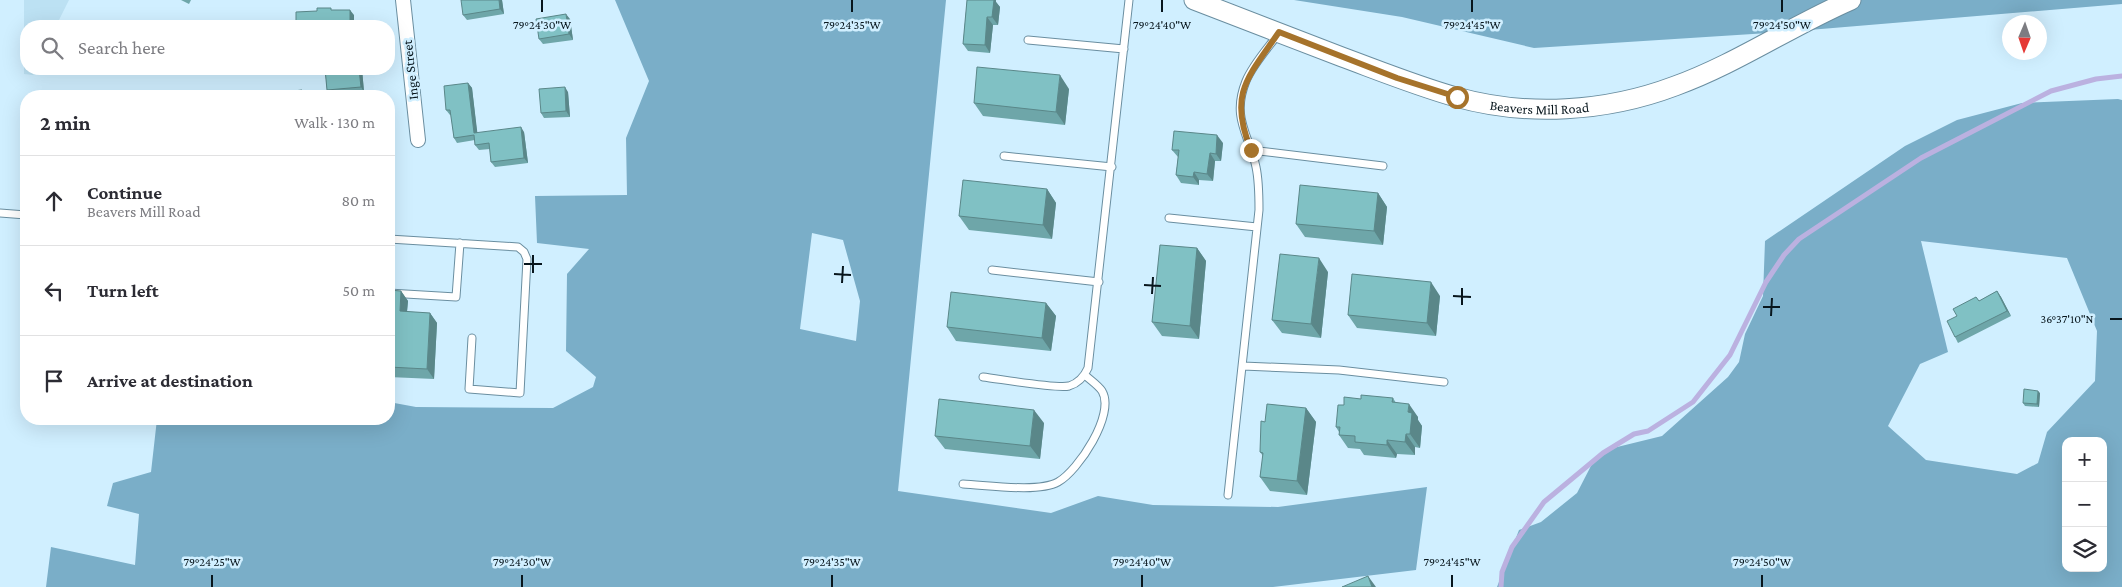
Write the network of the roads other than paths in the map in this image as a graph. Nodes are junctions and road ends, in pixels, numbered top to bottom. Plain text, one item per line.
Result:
1 (402, 0) edge
2 (1129, 0) edge
3 (1194, 0) edge
4 (1851, 0) edge
5 (1279, 32) junction
6 (1028, 40) dead end
7 (1124, 49) junction
8 (418, 140) dead end
9 (1251, 150) junction
10 (1004, 156) dead end
11 (1384, 166) dead end
12 (1112, 167) junction
13 (0, 213) edge
14 (20, 215) edge
15 (1169, 218) dead end
16 (1257, 227) junction
17 (395, 239) edge
18 (460, 244) junction
19 (992, 270) dead end
20 (1099, 282) junction
21 (395, 293) edge
22 (472, 338) dead end
23 (1243, 366) junction
24 (1085, 375) junction
25 (983, 377) dead end
26 (1444, 382) dead end
27 (963, 484) dead end
28 (1228, 495) dead end

1 - 8 street, Inge Street
2 - 7 lane
3 - 5 street, Beavers Mill Road
4 - 5 street, Beavers Mill Road
5 - 9 lane
6 - 7 lane
7 - 12 lane
9 - 11 lane
9 - 16 lane
10 - 12 lane
12 - 20 lane
13 - 14 lane
15 - 16 lane
16 - 23 lane
17 - 18 lane
18 - 21 lane
18 - 22 lane
19 - 20 lane
20 - 24 lane
23 - 26 lane
23 - 28 lane
24 - 25 lane
24 - 27 lane

